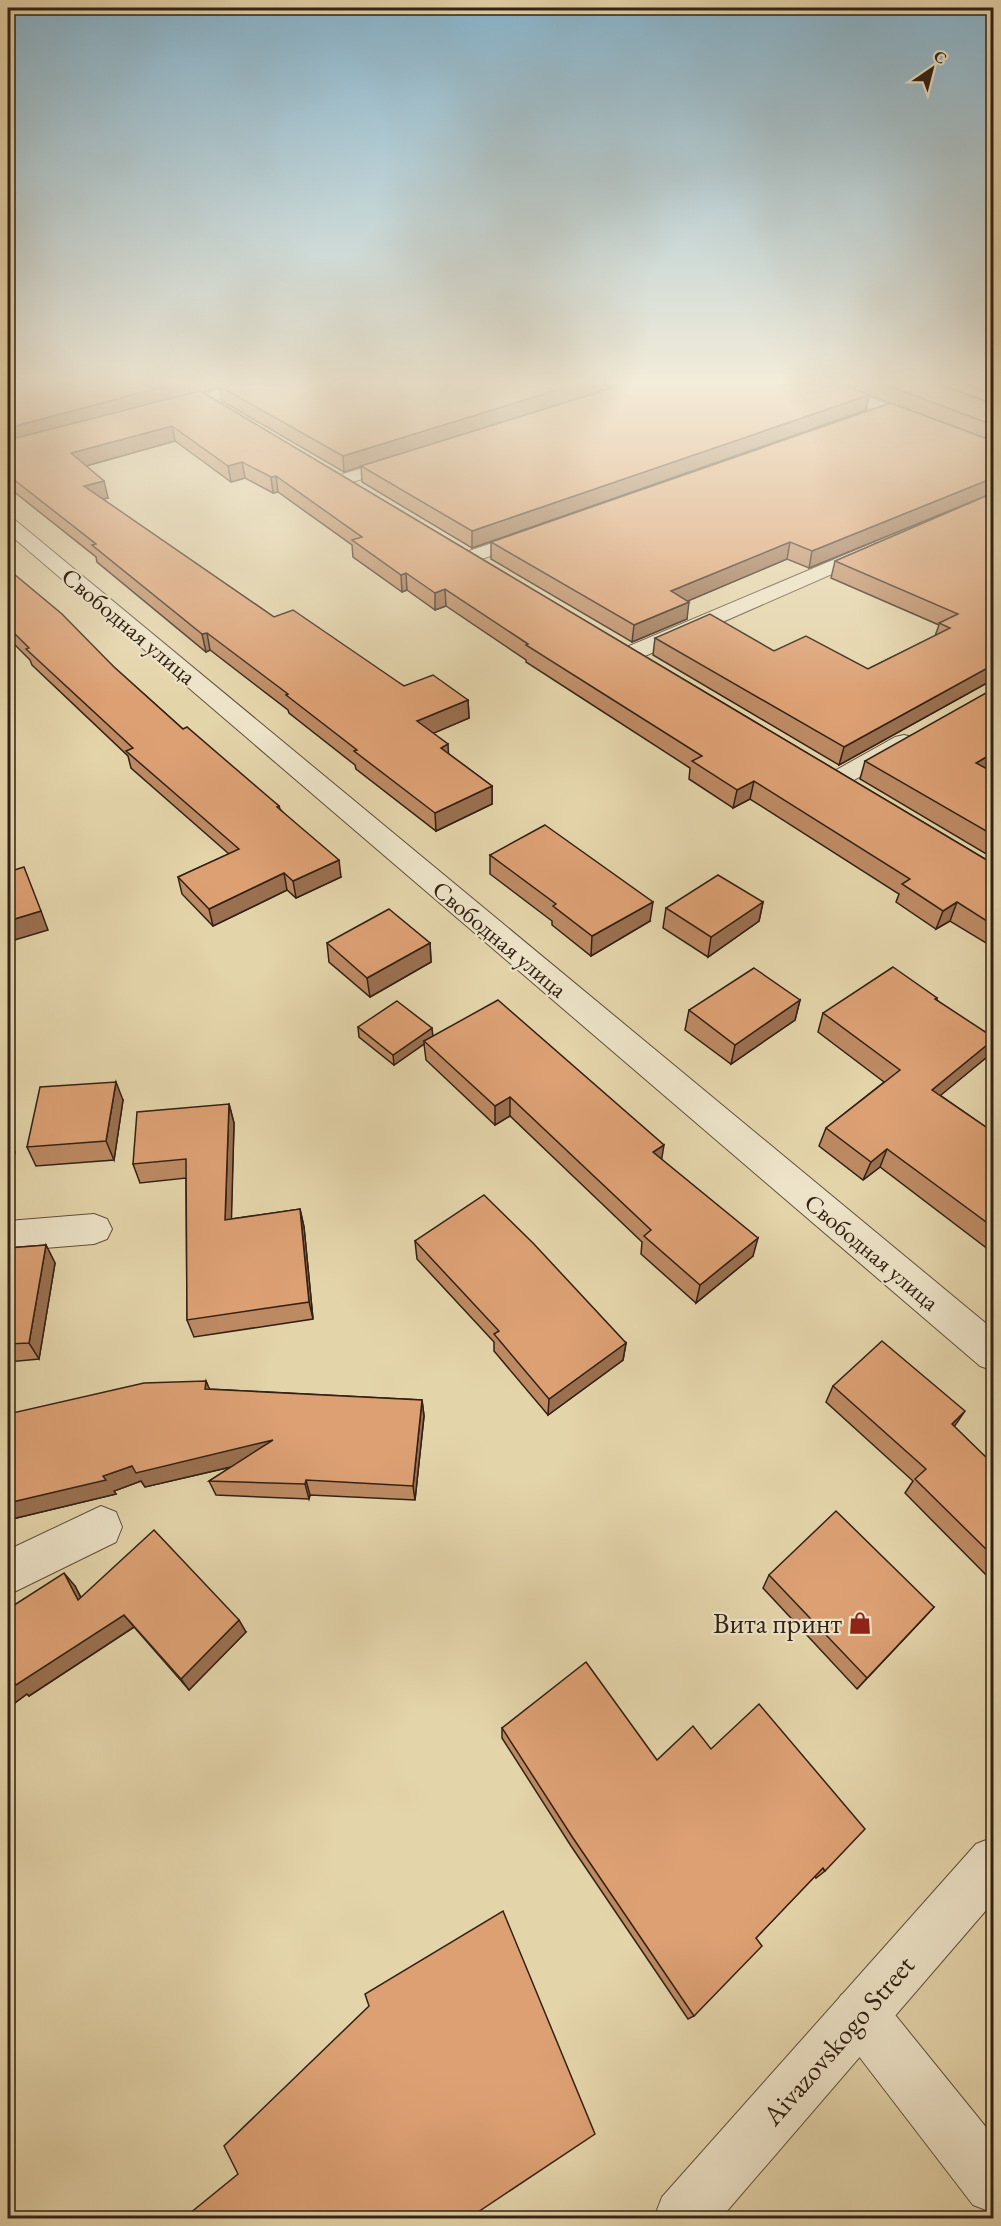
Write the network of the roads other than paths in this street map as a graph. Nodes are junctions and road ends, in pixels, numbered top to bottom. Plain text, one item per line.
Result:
1 (357, 489) edge
2 (362, 492) edge
3 (8, 524) edge
4 (549, 529) edge
5 (894, 540) edge
6 (451, 545) edge
7 (470, 557) junction
8 (490, 569) edge
9 (610, 642) edge
10 (630, 654) junction
11 (650, 666) edge
12 (921, 732) edge
13 (838, 779) edge
14 (94, 1229) dead end
15 (8, 1236) edge
16 (993, 1354) edge
17 (101, 1527) dead end
18 (8, 1573) edge
19 (993, 1862) edge
20 (860, 2014) junction
21 (993, 2184) edge
22 (683, 2218) edge

1 - 2 street
3 - 16 street, Свободная улица
4 - 7 street
5 - 10 street
6 - 7 street
7 - 8 street
9 - 10 street
10 - 11 street
12 - 13 street
14 - 15 street
17 - 18 street
19 - 20 street, Aivazovskogo Street
20 - 21 street
20 - 22 street, Aivazovskogo Street

